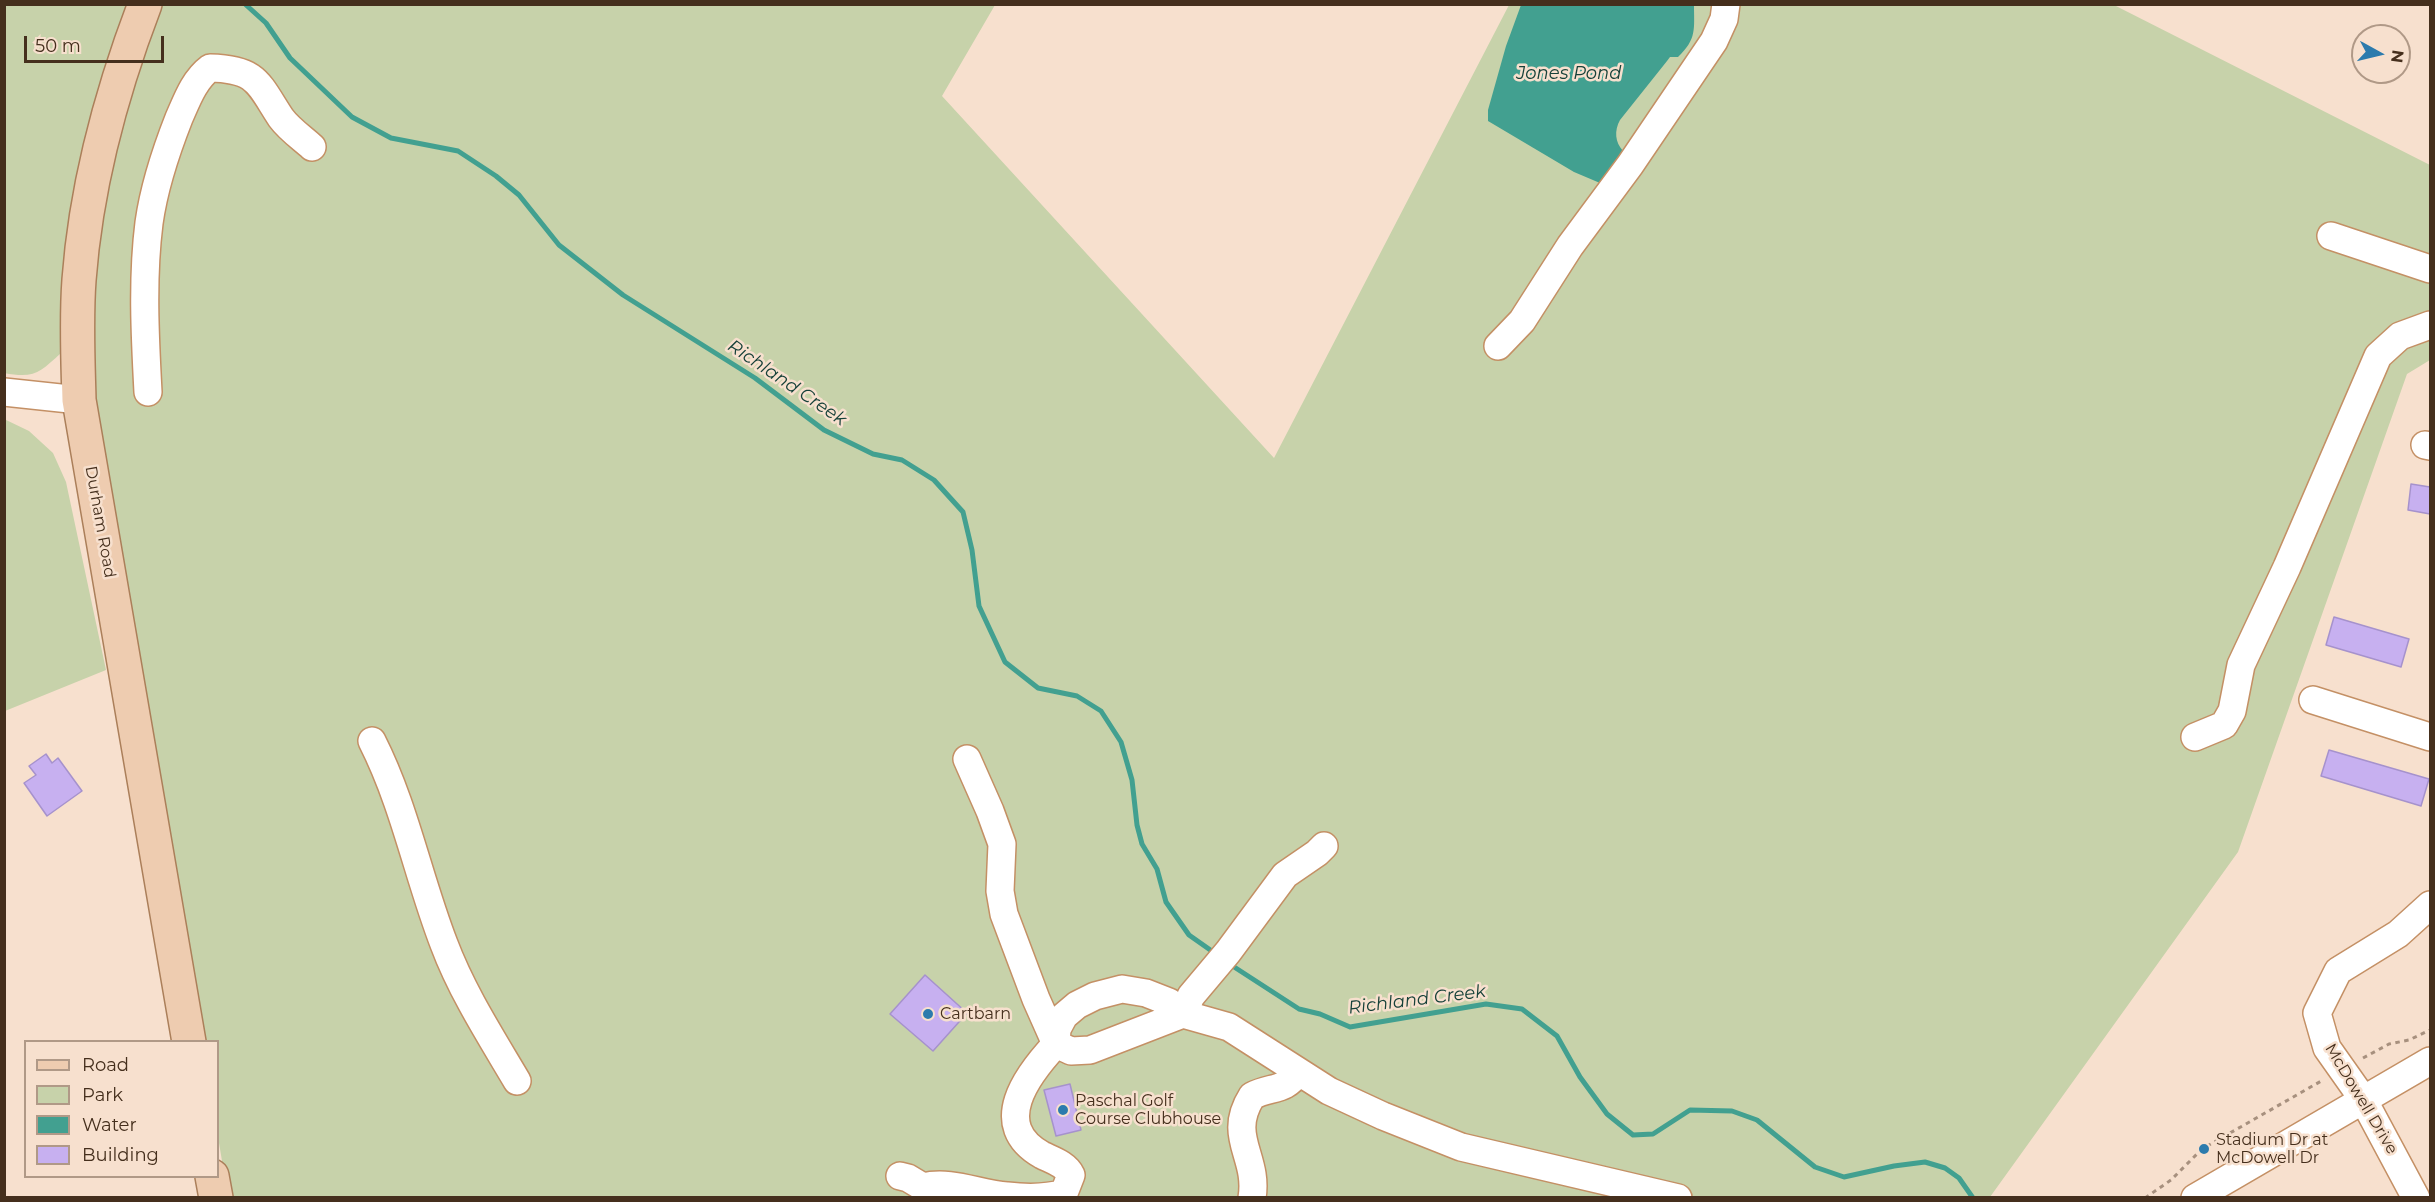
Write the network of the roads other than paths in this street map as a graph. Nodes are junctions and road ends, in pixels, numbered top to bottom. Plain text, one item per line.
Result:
1 (145, 4) edge
2 (1726, 4) edge
3 (312, 147) dead end
4 (2331, 237) dead end
5 (2430, 269) edge
6 (2430, 325) edge
7 (1498, 346) dead end
8 (4, 392) edge
9 (148, 392) dead end
10 (79, 400) junction
11 (2313, 700) dead end
12 (2195, 737) dead end
13 (2430, 737) edge
14 (372, 741) dead end
15 (967, 759) dead end
16 (1324, 846) dead end
17 (2430, 905) edge
18 (1183, 1014) junction
19 (189, 1040) edge
20 (1056, 1044) junction
21 (2430, 1060) edge
22 (1298, 1072) junction
23 (517, 1081) dead end
24 (2363, 1098) junction
25 (900, 1176) dead end
26 (212, 1178) edge
27 (216, 1197) edge
28 (1252, 1197) edge
29 (1678, 1197) edge
30 (2195, 1197) edge
31 (2416, 1197) edge

1 - 10 main road, Durham Road
2 - 7 street
3 - 9 street
4 - 5 street
6 - 12 street
8 - 10 street
10 - 19 main road, Durham Road
11 - 13 street
14 - 23 street
15 - 20 street
16 - 18 street
17 - 24 street, McDowell Drive
18 - 20 street
18 - 20 street
18 - 22 street
20 - 25 street
21 - 24 street
22 - 28 street
22 - 29 street
24 - 30 street
24 - 31 street, McDowell Drive
26 - 27 main road

